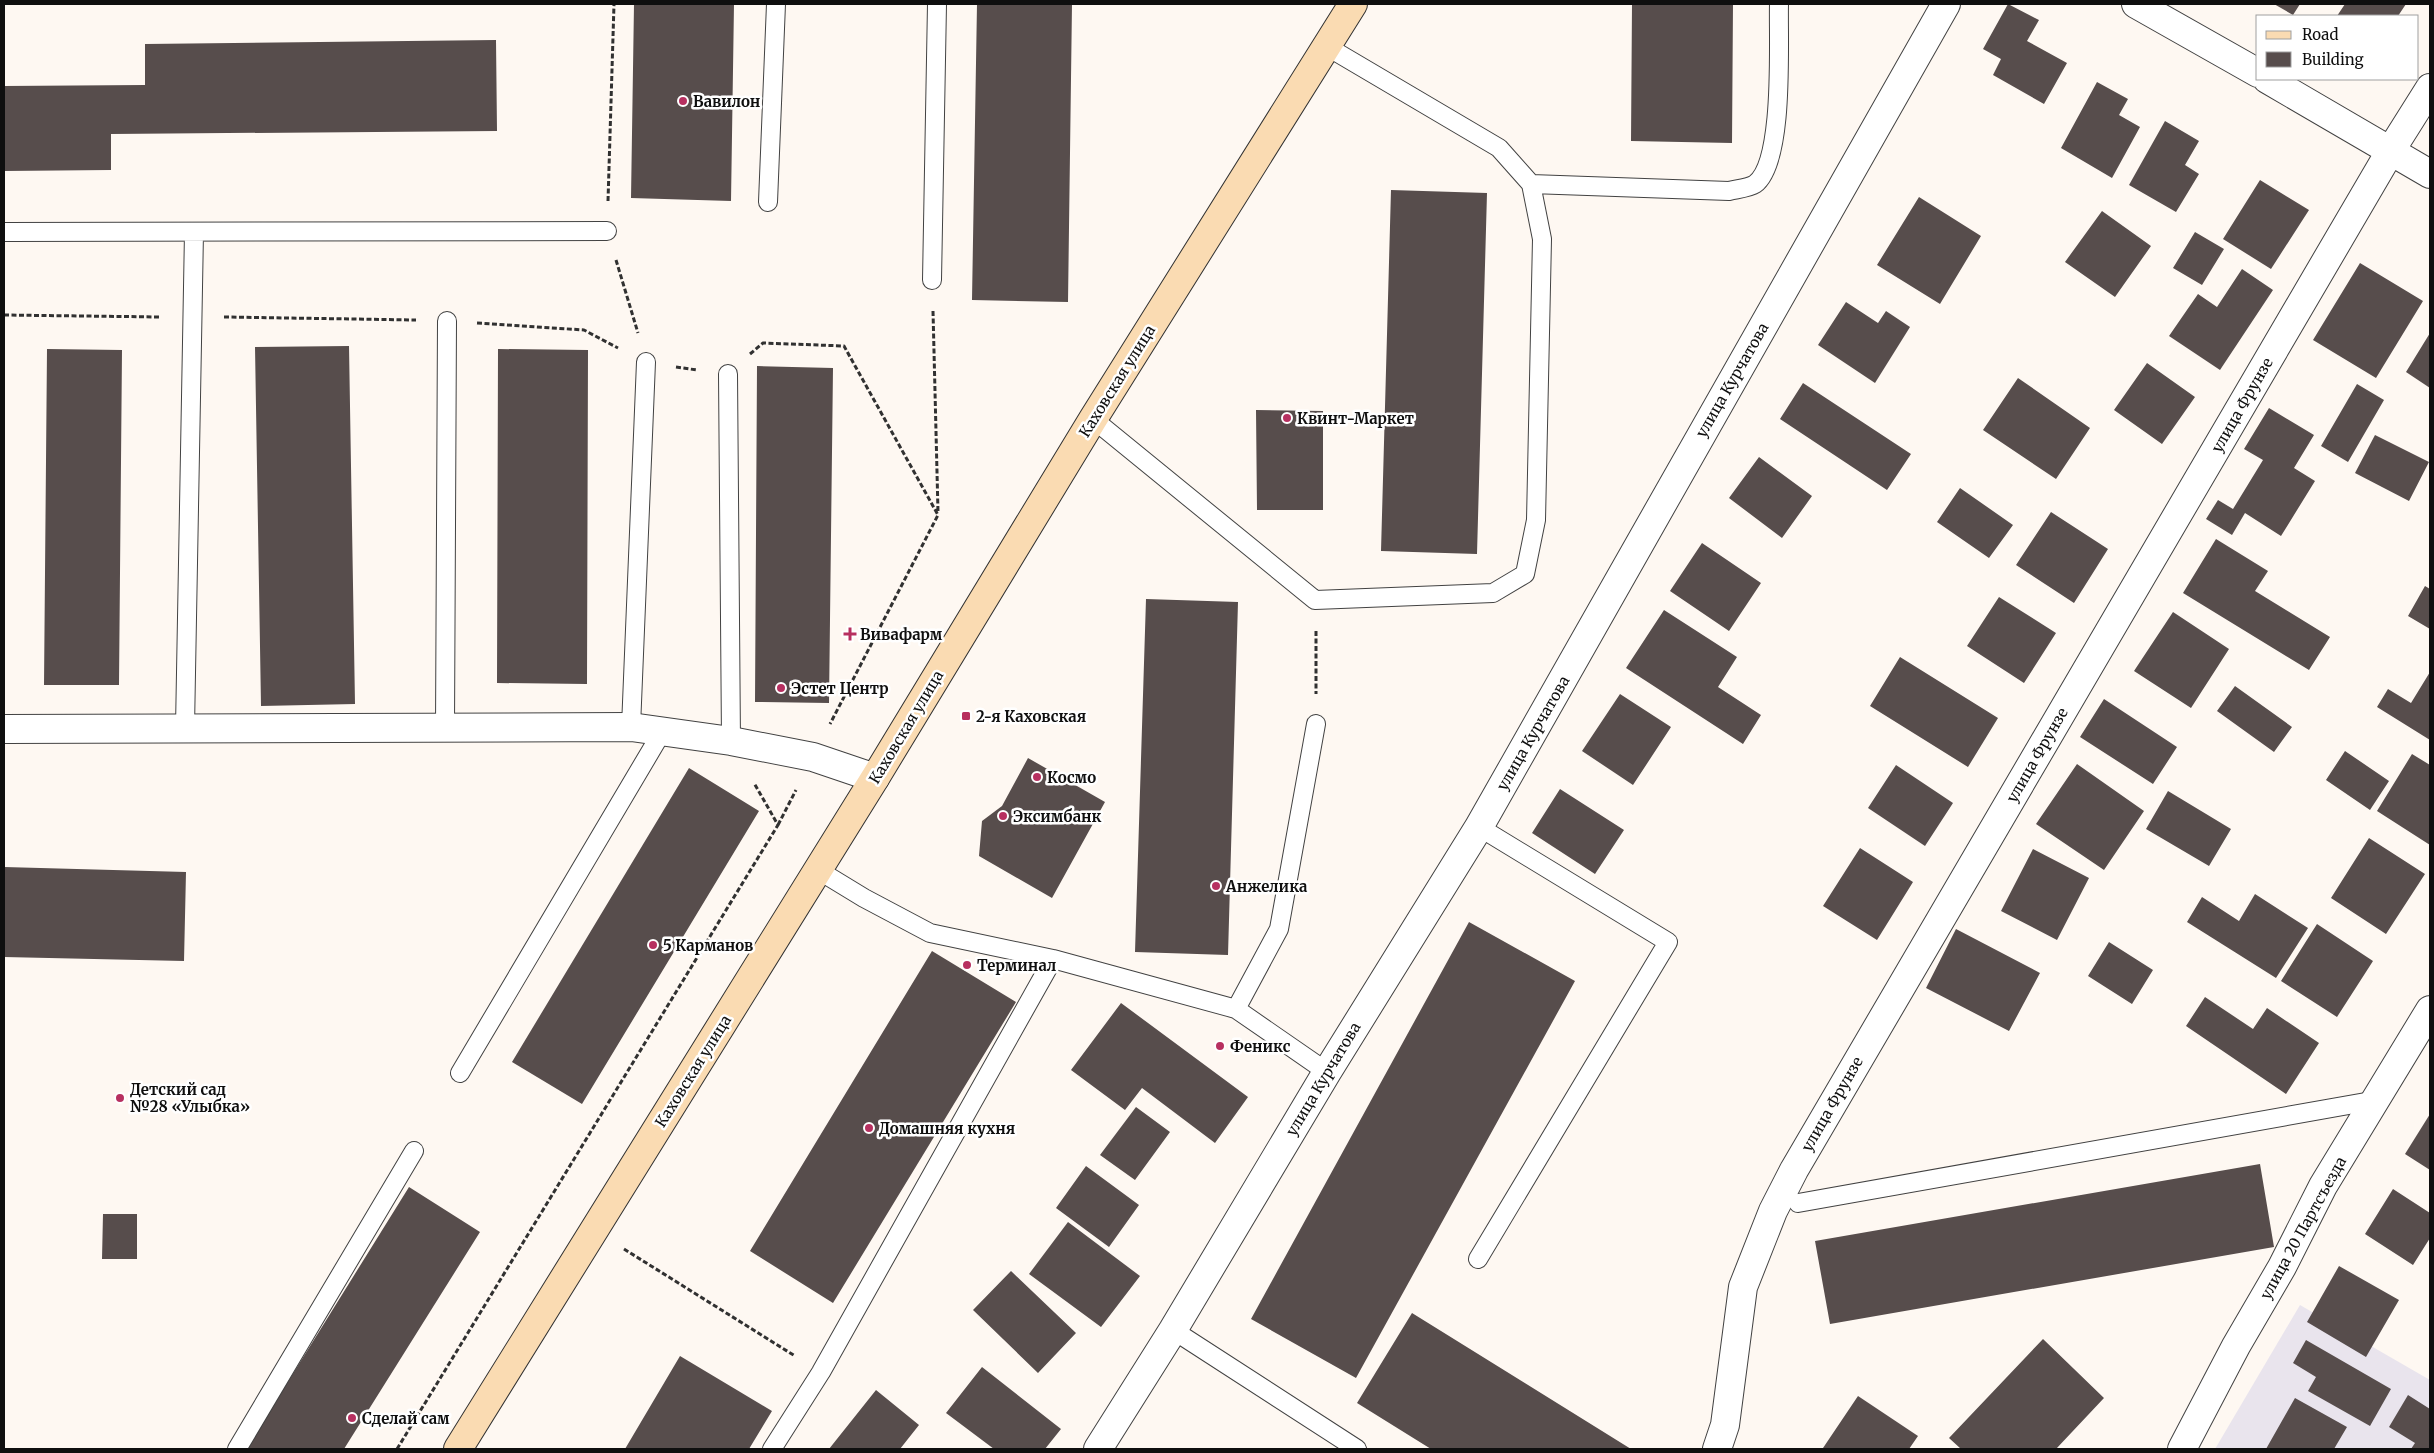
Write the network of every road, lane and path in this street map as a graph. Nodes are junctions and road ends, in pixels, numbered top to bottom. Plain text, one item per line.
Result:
1 (614, 4) edge
2 (776, 4) edge
3 (937, 4) edge
4 (1353, 4) edge
5 (1779, 4) edge
6 (1946, 4) edge
7 (2136, 4) edge
8 (1326, 46) junction
9 (2256, 73) edge
10 (2269, 80) edge
11 (2430, 88) edge
12 (2391, 150) junction
13 (2430, 174) edge
14 (1531, 184) junction
15 (768, 202) dead end
16 (607, 231) junction
17 (4, 232) edge
18 (194, 232) junction
19 (932, 280) joint
20 (4, 315) edge
21 (193, 317) junction
22 (447, 321) junction
23 (646, 362) junction
24 (728, 374) junction
25 (1093, 418) junction
26 (938, 515) junction
27 (1315, 600) junction
28 (1316, 724) joint
29 (445, 727) junction
30 (631, 727) junction
31 (4, 728) edge
32 (185, 728) junction
33 (662, 732) junction
34 (731, 741) junction
35 (813, 757) junction
36 (875, 778) junction
37 (778, 825) junction
38 (1479, 827) junction
39 (818, 870) junction
40 (1053, 959) junction
41 (1236, 1009) junction
42 (2430, 1010) edge
43 (1327, 1072) junction
44 (460, 1073) dead end
45 (2377, 1100) junction
46 (414, 1151) dead end
47 (1798, 1203) dead end
48 (594, 1230) junction
49 (1478, 1259) dead end
50 (1173, 1330) junction
51 (821, 1372) junction
52 (237, 1449) edge
53 (397, 1449) edge
54 (458, 1449) edge
55 (772, 1449) edge
56 (1098, 1449) edge
57 (1357, 1449) edge
58 (1716, 1449) edge
59 (2182, 1449) edge

1 - 16 path
2 - 15 lane
3 - 19 lane
4 - 8 street, Каховская улица
5 - 14 lane
6 - 38 street, улица Курчатова
7 - 9 street
8 - 14 lane
8 - 25 street, Каховская улица
10 - 12 street
11 - 12 street, улица Фрунзе
12 - 13 street
12 - 58 street, улица Фрунзе
14 - 27 lane
16 - 18 lane
16 - 23 path
17 - 18 lane
18 - 21 lane
19 - 26 path
20 - 21 path
21 - 22 path
21 - 32 lane
22 - 23 path
22 - 29 lane
23 - 24 path
23 - 30 lane
24 - 26 path
24 - 34 lane
25 - 27 lane
25 - 36 street, Каховская улица
26 - 35 path
27 - 28 path
28 - 41 lane
29 - 30 street
29 - 32 street
30 - 33 street
31 - 32 street
33 - 34 street
33 - 44 lane
34 - 35 street
34 - 37 path
35 - 36 street
35 - 37 path
36 - 39 street, Каховская улица
37 - 53 path
38 - 43 street, улица Курчатова
38 - 49 lane
39 - 40 lane
39 - 48 street, Каховская улица
40 - 41 lane
40 - 51 lane
41 - 43 lane
42 - 45 street, улица 20 Партсъезда
43 - 50 street, улица Курчатова
45 - 47 lane
45 - 59 street, улица 20 Партсъезда
46 - 52 lane
48 - 51 path
48 - 54 street, Каховская улица
50 - 56 street, улица Курчатова
50 - 57 lane
51 - 55 lane

